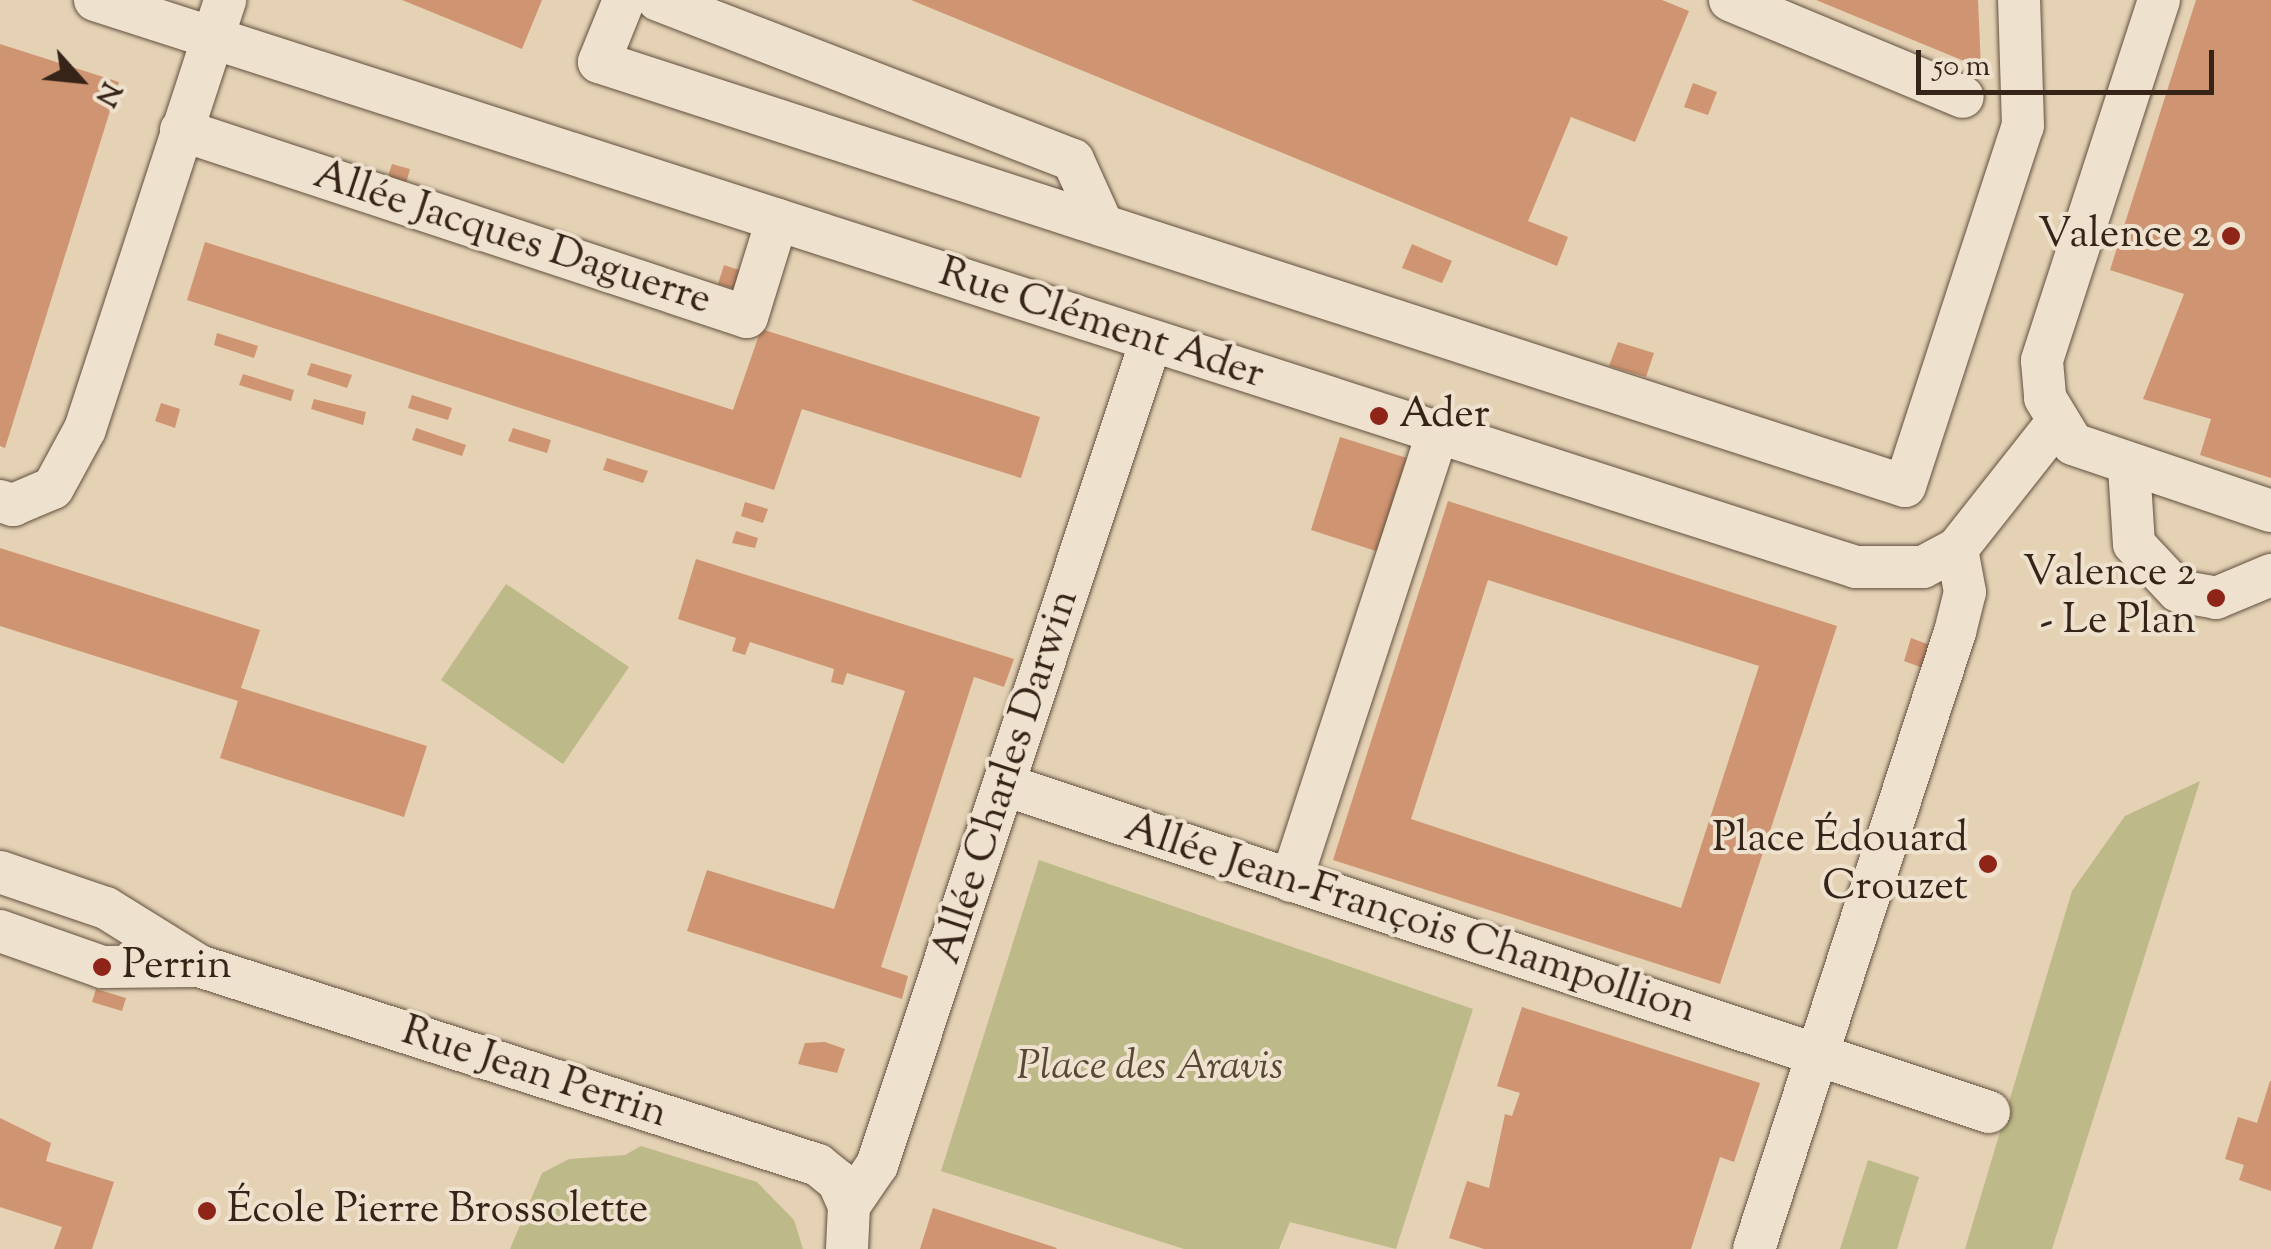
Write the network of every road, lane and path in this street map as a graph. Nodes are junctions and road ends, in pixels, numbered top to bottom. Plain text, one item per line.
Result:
1 (95, 0) edge
2 (624, 0) edge
3 (658, 0) edge
4 (1730, 0) edge
5 (2018, 0) edge
6 (2159, 0) edge
7 (218, 19) edge
8 (1963, 97) dead end
9 (181, 130) junction
10 (777, 220) junction
11 (1103, 226) junction
12 (1151, 341) junction
13 (2056, 424) junction
14 (1436, 435) junction
15 (2128, 466) junction
16 (7, 503) edge
17 (2271, 511) edge
18 (1957, 549) junction
19 (2271, 575) edge
20 (1006, 785) junction
21 (0, 872) edge
22 (1291, 882) junction
23 (0, 931) edge
24 (199, 966) junction
25 (1815, 1055) junction
26 (1989, 1112) dead end
27 (849, 1206) junction
28 (847, 1249) edge
29 (1754, 1249) edge

1 - 7 street, Rue Clément Ader
2 - 11 street
3 - 11 street
4 - 8 street
5 - 11 street
6 - 13 street
7 - 9 street
7 - 10 street, Rue Clément Ader
9 - 10 street, Allée Jacques Daguerre
9 - 16 street
10 - 12 street, Rue Clément Ader
12 - 14 street, Rue Clément Ader
12 - 20 street, Allée Charles Darwin
13 - 15 street
13 - 18 street, Rue Clément Ader
14 - 18 street, Rue Clément Ader
14 - 22 street
15 - 17 street
15 - 19 street
18 - 25 street
20 - 22 street, Allée Jean-François Champollion
20 - 27 street, Allée Charles Darwin
21 - 24 street, Rue Jean Perrin
22 - 25 street, Allée Jean-François Champollion
23 - 24 street, Rue Jean Perrin
24 - 27 street, Rue Jean Perrin
25 - 26 street, Allée Jean-François Champollion
25 - 29 street
27 - 28 street

